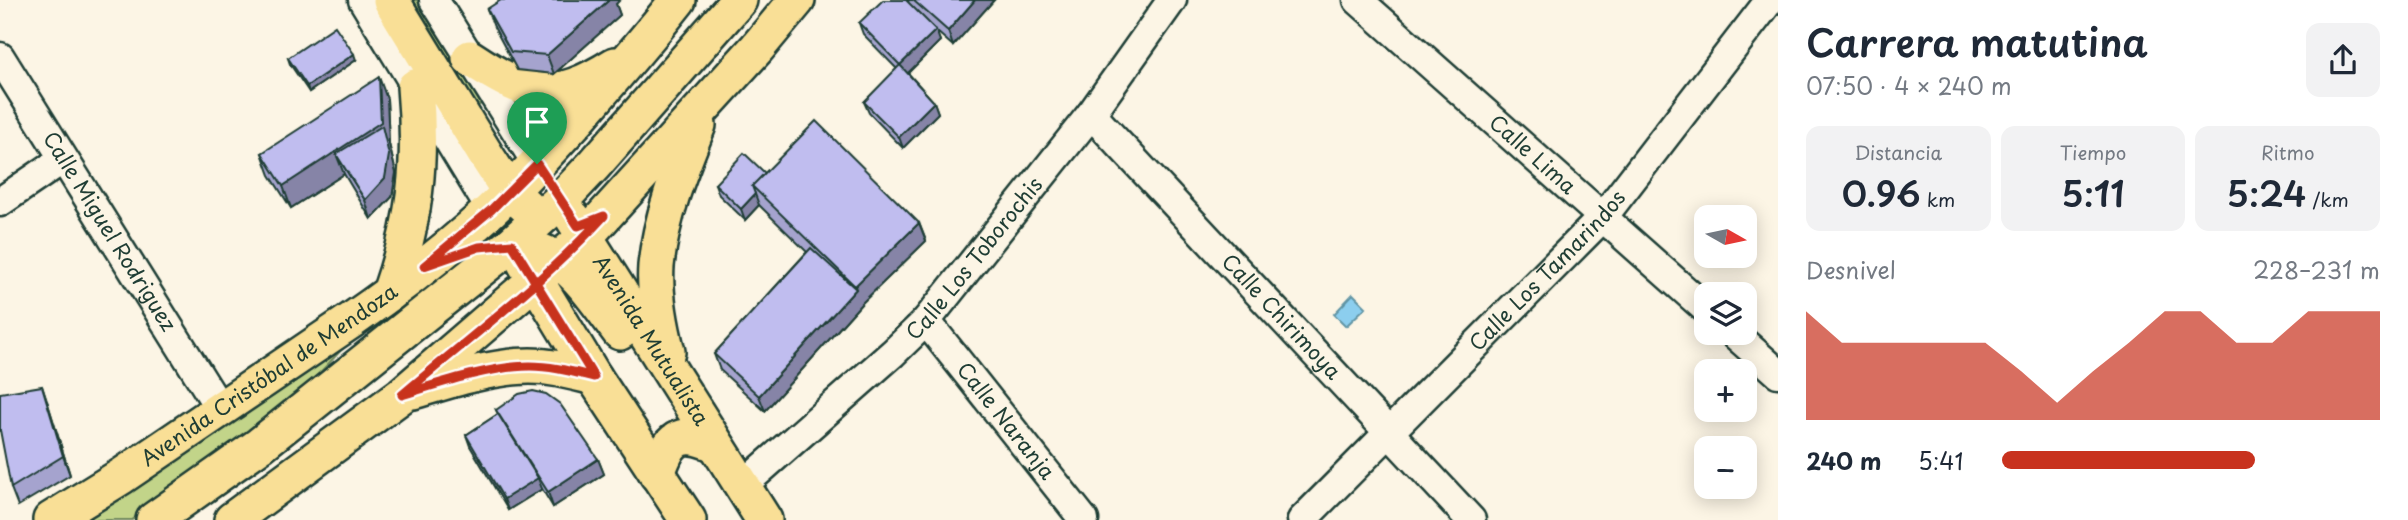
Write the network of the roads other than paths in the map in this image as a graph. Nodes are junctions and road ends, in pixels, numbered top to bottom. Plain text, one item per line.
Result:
1 (363, 0) edge
2 (391, 0) edge
3 (433, 0) edge
4 (678, 0) edge
5 (739, 0) edge
6 (797, 0) edge
7 (1172, 0) edge
8 (1358, 0) edge
9 (1770, 0) edge
10 (638, 50) junction
11 (0, 57) edge
12 (470, 58) junction
13 (415, 87) junction
14 (707, 102) junction
15 (1091, 114) junction
16 (64, 159) junction
17 (537, 164) junction
18 (500, 201) junction
19 (0, 202) edge
20 (1603, 217) junction
21 (566, 234) junction
22 (512, 244) junction
23 (424, 266) junction
24 (389, 294) junction
25 (1694, 298) edge
26 (926, 321) junction
27 (1747, 345) edge
28 (1778, 373) edge
29 (672, 376) junction
30 (594, 377) junction
31 (402, 395) junction
32 (220, 409) junction
33 (1389, 432) junction
34 (715, 444) junction
35 (657, 474) junction
36 (742, 486) junction
37 (51, 520) edge
38 (154, 520) edge
39 (232, 520) edge
40 (688, 520) edge
41 (764, 520) edge
42 (1084, 520) edge
43 (1302, 520) edge
44 (1471, 520) edge

1 - 13 street
2 - 18 main road, Avenida Mutualista
3 - 12 street
4 - 10 main road, Avenida Cristóbal de Mendoza
5 - 21 main road
6 - 14 main road
7 - 15 street, Calle Los Toborochis
8 - 20 street, Calle Lima
9 - 20 street, Calle Los Tamarindos
10 - 12 main road
10 - 17 main road, Avenida Cristóbal de Mendoza
11 - 16 street, Calle Miguel Rodriguez
12 - 17 street
13 - 18 street
13 - 24 main road
14 - 21 main road
14 - 29 main road
15 - 26 street, Calle Los Toborochis
15 - 33 street, Calle Chirimoya
16 - 19 street
16 - 32 street, Calle Miguel Rodriguez
17 - 18 main road, Avenida Cristóbal de Mendoza
17 - 21 main road, Avenida Mutualista
18 - 21 main road
18 - 22 main road, Avenida Mutualista
18 - 23 main road, Avenida Cristóbal de Mendoza
20 - 25 street, Calle Lima
20 - 33 street, Calle Los Tamarindos
21 - 22 main road, Avenida Mutualista
21 - 29 main road, Avenida Mutualista
21 - 30 main road, Avenida Mutualista
21 - 31 main road
21 - 34 main road
22 - 23 main road
22 - 38 main road, Avenida Cristóbal de Mendoza
23 - 24 main road, Avenida Cristóbal de Mendoza
24 - 32 main road, Avenida Cristóbal de Mendoza
26 - 36 street, Calle Los Toborochis
26 - 42 street, Calle Naranja
27 - 28 street
29 - 34 main road, Avenida Mutualista
30 - 31 main road
30 - 35 main road, Avenida Mutualista
31 - 39 main road
32 - 37 main road, Avenida Cristóbal de Mendoza
33 - 43 street, Calle Los Tamarindos
33 - 44 street, Calle Chirimoya
34 - 35 main road
34 - 36 main road, Avenida Mutualista
35 - 40 main road, Avenida Mutualista
36 - 41 main road, Avenida Mutualista

